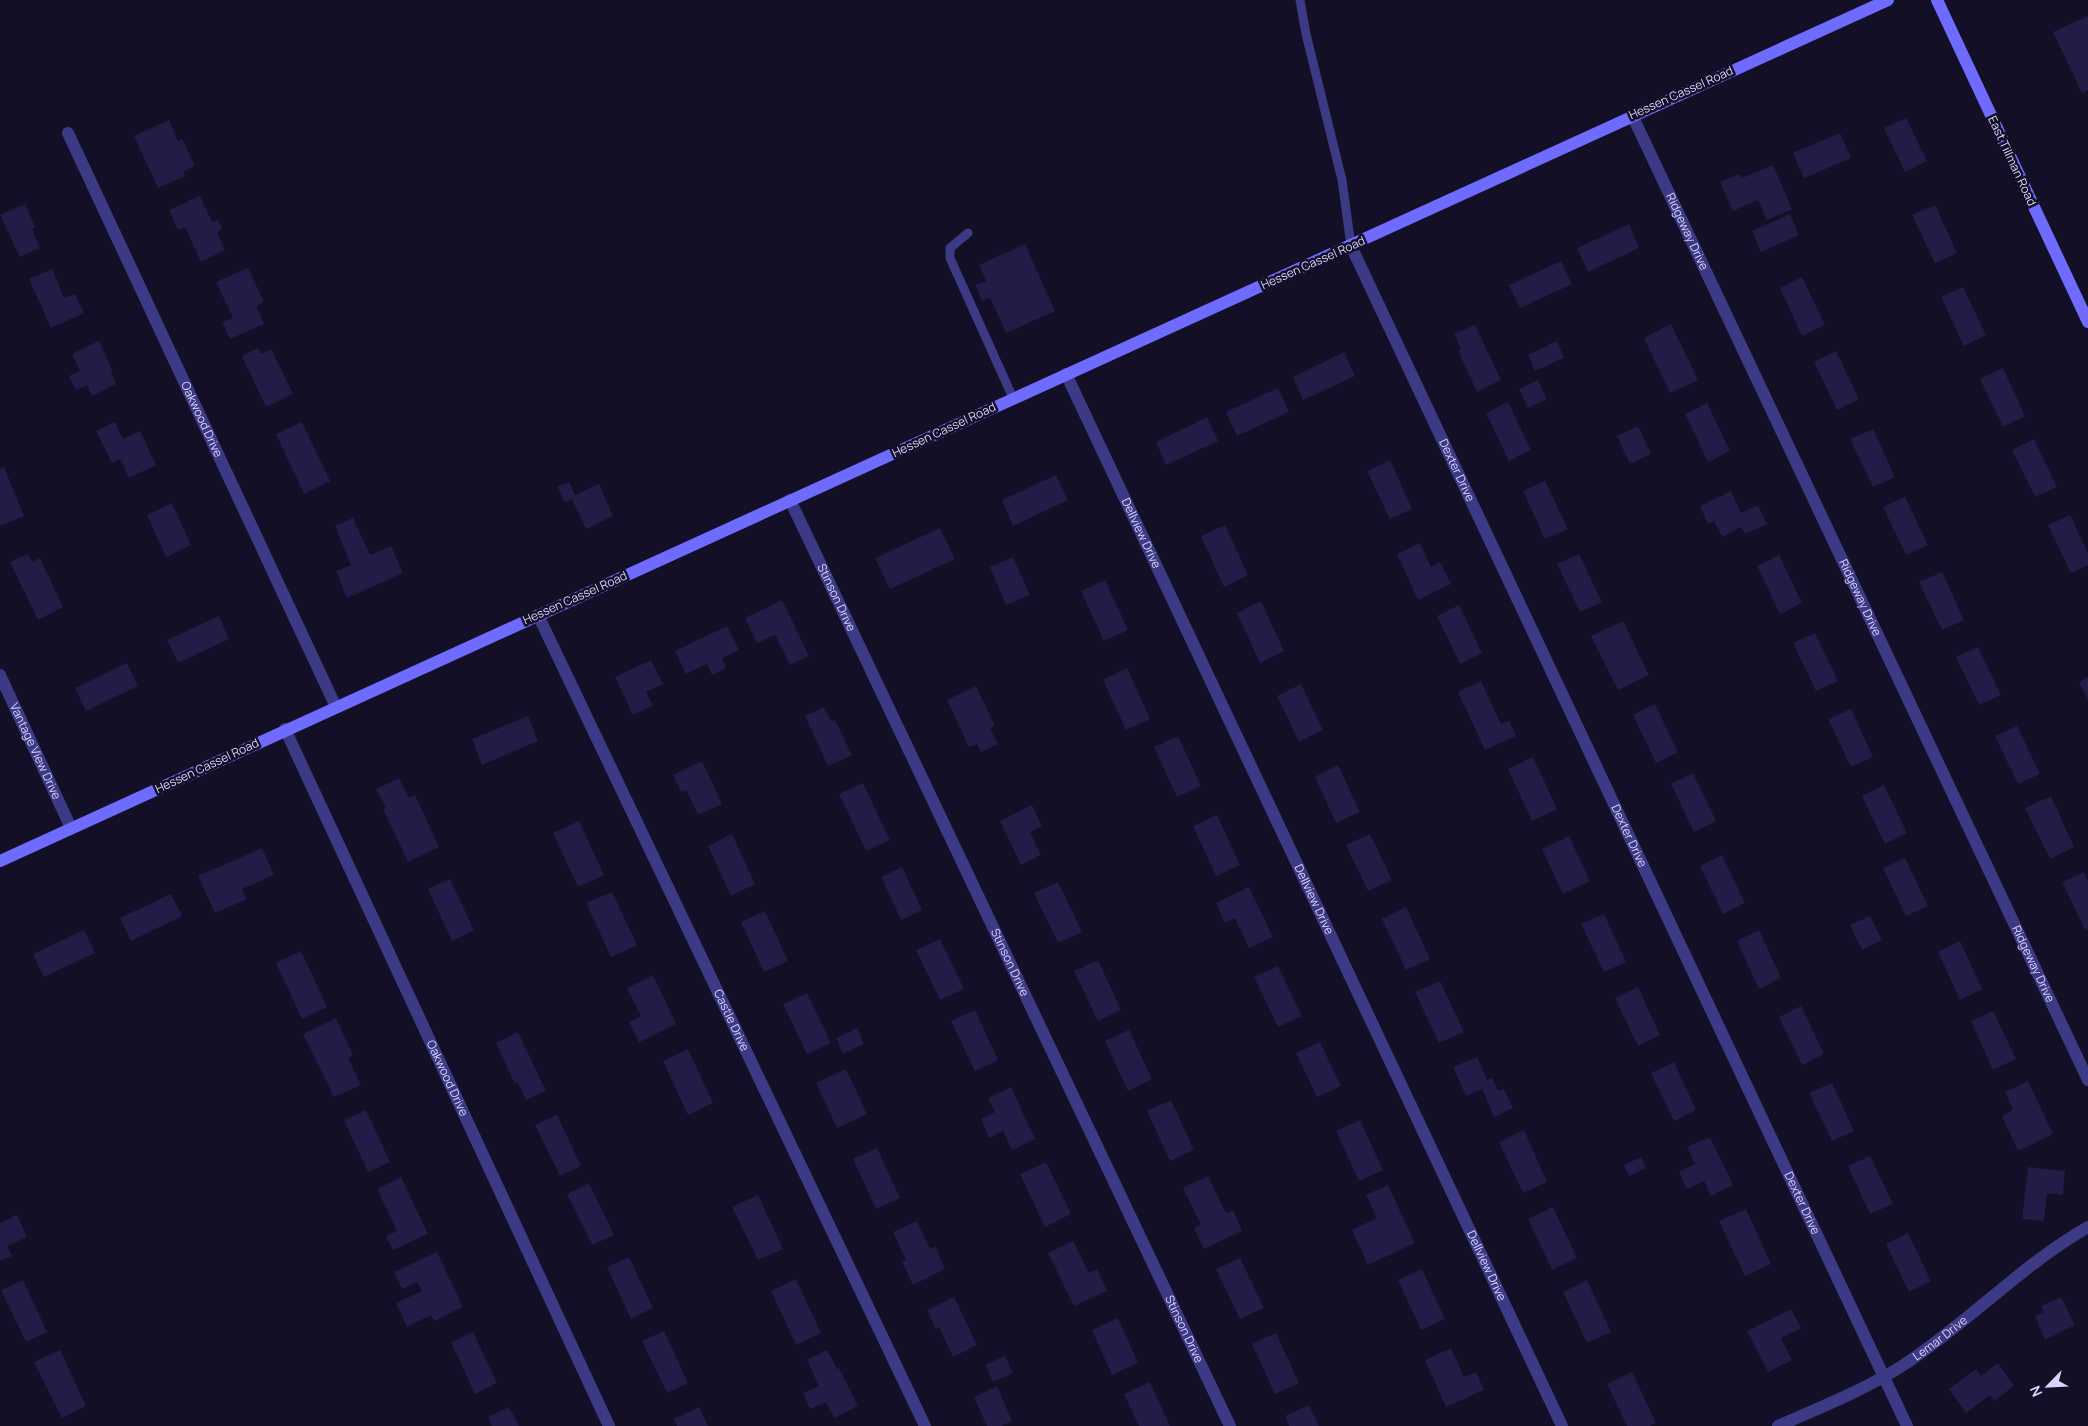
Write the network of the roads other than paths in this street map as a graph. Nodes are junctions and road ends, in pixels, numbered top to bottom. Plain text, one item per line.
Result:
1 (1300, 0) edge
2 (1888, 0) edge
3 (1936, 0) edge
4 (1632, 115) junction
5 (68, 133) dead end
6 (968, 233) dead end
7 (1351, 246) junction
8 (2088, 322) edge
9 (1066, 374) junction
10 (1013, 398) junction
11 (790, 500) junction
12 (538, 615) junction
13 (0, 675) edge
14 (336, 707) junction
15 (285, 730) junction
16 (71, 828) junction
17 (0, 861) edge
18 (2088, 1080) edge
19 (2088, 1227) edge
20 (1884, 1376) junction
21 (609, 1426) edge
22 (925, 1426) edge
23 (1230, 1426) edge
24 (1562, 1426) edge
25 (1778, 1426) edge
26 (1907, 1426) edge

1 - 7 lane
2 - 4 main road, Hessen Cassel Road
3 - 8 main road, East Tillman Road
4 - 7 main road, Hessen Cassel Road
4 - 18 street, Ridgeway Drive
5 - 14 street, Oakwood Drive
6 - 10 lane
7 - 9 main road, Hessen Cassel Road
7 - 20 street, Dexter Drive
9 - 10 main road, Hessen Cassel Road
9 - 24 street, Dellview Drive
10 - 11 main road, Hessen Cassel Road
11 - 12 main road, Hessen Cassel Road
11 - 23 street, Stinson Drive
12 - 14 main road, Hessen Cassel Road
12 - 22 street, Castle Drive
13 - 16 street, Vantage View Drive
14 - 15 main road, Hessen Cassel Road
15 - 16 main road, Hessen Cassel Road
15 - 21 street, Oakwood Drive
16 - 17 main road, Hessen Cassel Road
19 - 20 street, Lemar Drive
20 - 25 street, Lemar Drive
20 - 26 street, Dexter Drive

